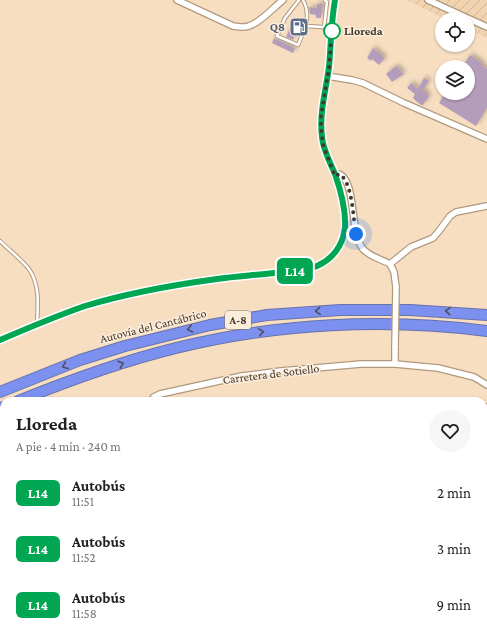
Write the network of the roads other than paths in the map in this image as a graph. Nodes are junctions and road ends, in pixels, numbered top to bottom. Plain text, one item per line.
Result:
1 (177, 0) edge
2 (283, 0) edge
3 (299, 0) edge
4 (303, 0) edge
5 (325, 0) edge
6 (335, 0) edge
7 (428, 0) edge
8 (306, 26) junction
9 (487, 26) edge
10 (327, 76) junction
11 (487, 139) edge
12 (335, 176) junction
13 (487, 206) edge
14 (0, 241) edge
15 (390, 264) junction
16 (487, 315) edge
17 (37, 324) junction
18 (487, 331) edge
19 (0, 340) edge
20 (395, 364) junction
21 (487, 385) edge
22 (0, 392) edge
23 (28, 397) edge
24 (154, 397) edge

1 - 2 street
3 - 8 lane
4 - 8 lane
5 - 8 lane
6 - 10 street
7 - 9 street
10 - 11 street
10 - 12 street
12 - 15 street
12 - 17 street
13 - 15 street
14 - 17 lane
15 - 20 street, bridge
16 -> 22 highway, Autovía del Cantábrico / A-8
17 - 19 street
23 -> 18 highway, A-8
20 - 21 street, Carretera de Sotiello
20 - 24 street, Carretera de Sotiello

